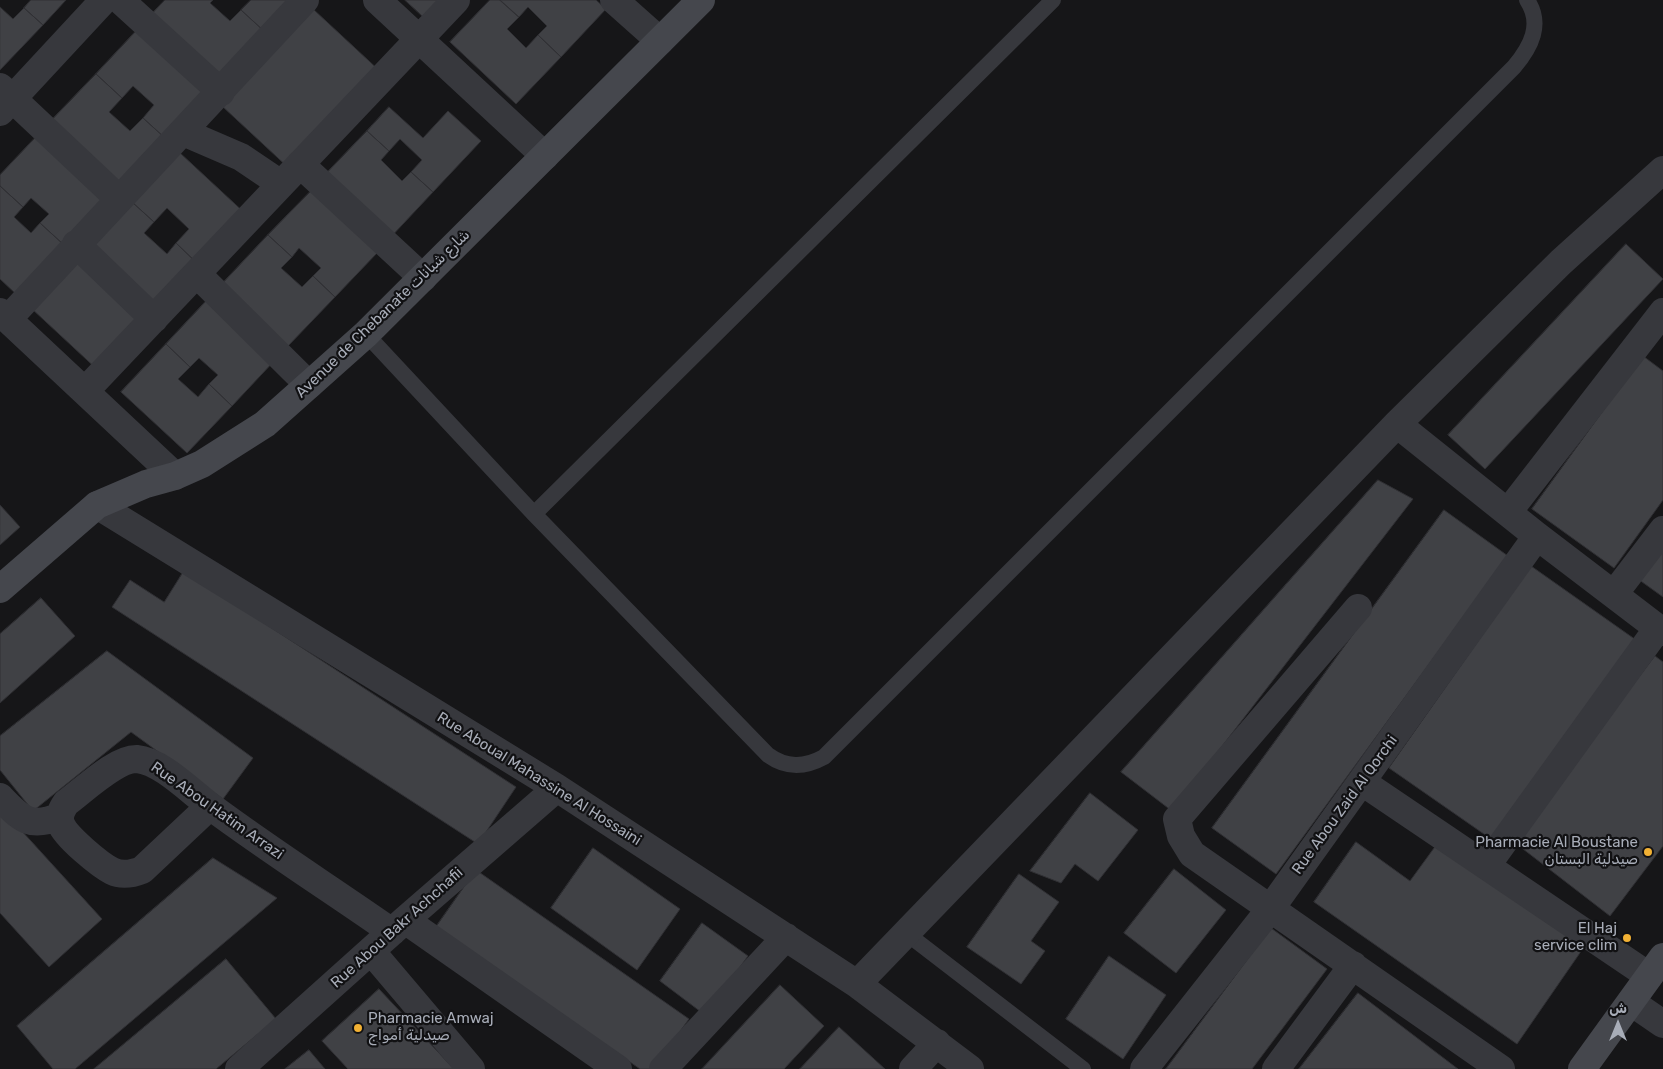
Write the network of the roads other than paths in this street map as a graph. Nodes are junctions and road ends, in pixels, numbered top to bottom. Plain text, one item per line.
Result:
1 (104, 0) edge
2 (120, 0) edge
3 (304, 0) edge
4 (377, 0) edge
5 (456, 0) edge
6 (614, 0) edge
7 (701, 0) edge
8 (1053, 0) edge
9 (1526, 0) edge
10 (418, 40) junction
11 (660, 41) junction
12 (221, 92) junction
13 (4, 99) edge
14 (183, 132) junction
15 (545, 156) junction
16 (300, 164) junction
17 (1663, 170) edge
18 (281, 184) junction
19 (120, 199) junction
20 (76, 244) junction
21 (197, 274) junction
22 (423, 278) junction
23 (1663, 312) edge
24 (4, 316) edge
25 (154, 319) junction
26 (366, 334) junction
27 (310, 385) junction
28 (85, 392) junction
29 (1396, 424) junction
30 (175, 476) junction
31 (97, 505) junction
32 (1508, 512) junction
33 (534, 514) junction
34 (1663, 530) edge
35 (1537, 536) junction
36 (0, 589) edge
37 (1614, 594) junction
38 (1358, 608) dead end
39 (1660, 630) edge
40 (1362, 782) junction
41 (557, 788) junction
42 (0, 797) edge
43 (210, 806) junction
44 (60, 816) junction
45 (1487, 864) junction
46 (1271, 908) junction
47 (399, 926) junction
48 (906, 933) junction
49 (786, 937) junction
50 (371, 951) junction
51 (1353, 965) junction
52 (1656, 967) edge
53 (857, 984) junction
54 (1631, 1002) junction
55 (1663, 1024) edge
56 (937, 1043) junction
57 (239, 1069) edge
58 (471, 1069) edge
59 (618, 1069) edge
60 (663, 1069) edge
61 (913, 1069) edge
62 (970, 1069) edge
63 (1083, 1069) edge
64 (1144, 1069) edge
65 (1276, 1069) edge
66 (1501, 1069) edge
67 (1582, 1069) edge

1 - 13 street
2 - 12 street
3 - 12 street
4 - 10 street
5 - 10 street
6 - 11 street
7 - 11 street, Avenue de Chebanate شارع شبانات
8 - 33 lane
9 - 33 lane
10 - 15 street
10 - 16 street
11 - 15 street, Avenue de Chebanate شارع شبانات
12 - 14 street
13 - 19 street
14 - 18 street
14 - 19 street
15 - 22 street, Avenue de Chebanate شارع شبانات
16 - 18 street
16 - 22 street
17 - 29 street
18 - 21 street
19 - 20 street
20 - 24 street
20 - 25 street
21 - 25 street
21 - 27 street
22 - 26 street, Avenue de Chebanate شارع شبانات
23 - 32 street
24 - 28 street
25 - 28 street
26 - 27 street, Avenue de Chebanate شارع شبانات
26 - 33 lane
27 - 30 street, Avenue de Chebanate شارع شبانات
28 - 30 street
29 - 32 street
29 - 48 street
30 - 31 street, Avenue de Chebanate شارع شبانات
31 - 36 street, Avenue de Chebanate شارع شبانات
31 - 41 street, Rue Aboual Mahassine Al Hossaini
32 - 35 street
34 - 37 street
35 - 37 street
35 - 40 street, Rue Abou Zaid Al Qorchi
37 - 39 street
38 - 46 street
39 - 45 street
40 - 45 street
40 - 46 street, Rue Abou Zaid Al Qorchi
41 - 47 street, Rue Abou Bakr Achchafii
41 - 49 street, Rue Aboual Mahassine Al Hossaini
42 - 44 street
43 - 44 street, Rue Abou Hatim Arrazi
43 - 44 street
43 - 47 street, Rue Abou Hatim Arrazi
45 - 52 street
46 - 51 street
46 - 64 street, Rue Abou Zaid Al Qorchi
47 - 50 street, Rue Abou Bakr Achchafii
47 - 59 street, Rue Abou Hatim Arrazi
48 - 53 street
48 - 63 lane
49 - 53 street, Rue Aboual Mahassine Al Hossaini
49 - 60 street
50 - 57 street, Rue Abou Bakr Achchafii
50 - 58 street
51 - 65 street
51 - 66 street
52 - 54 street
53 - 56 street, Rue Aboual Mahassine Al Hossaini
54 - 55 street
54 - 67 street
56 - 61 street
56 - 62 street, Rue Aboual Mahassine Al Hossaini

